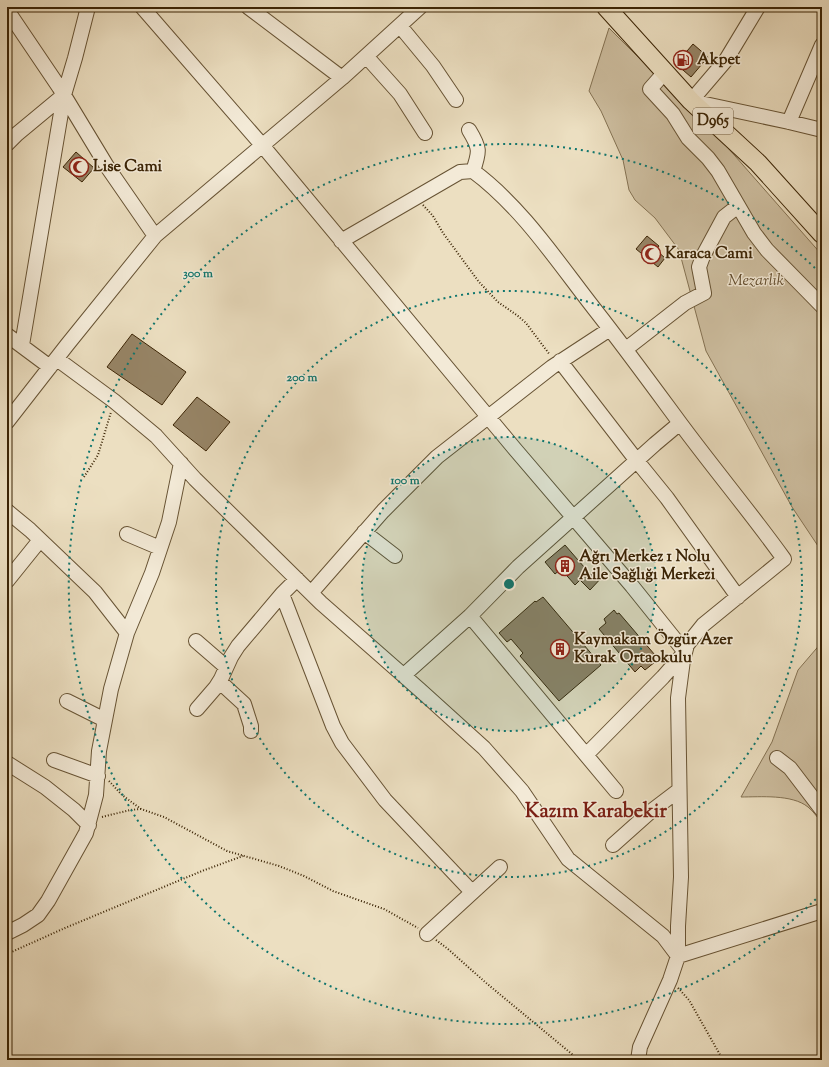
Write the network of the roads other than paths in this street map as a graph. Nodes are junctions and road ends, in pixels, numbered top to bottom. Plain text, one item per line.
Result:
1 (88, 7) edge
2 (142, 7) edge
3 (248, 7) edge
4 (420, 7) edge
5 (606, 7) edge
6 (758, 7) edge
7 (7, 10) edge
8 (400, 26) junction
9 (822, 46) edge
10 (366, 56) junction
11 (665, 72) junction
12 (342, 78) junction
13 (64, 95) junction
14 (456, 100) dead end
15 (691, 101) junction
16 (789, 122) junction
17 (469, 130) dead end
18 (822, 130) edge
19 (425, 133) dead end
20 (7, 144) edge
21 (262, 146) junction
22 (473, 171) junction
23 (738, 206) junction
24 (822, 234) edge
25 (155, 236) junction
26 (341, 241) junction
27 (822, 306) edge
28 (610, 329) junction
29 (7, 335) edge
30 (22, 345) junction
31 (626, 349) junction
32 (559, 362) junction
33 (53, 363) junction
34 (487, 416) junction
35 (7, 422) edge
36 (680, 424) junction
37 (637, 461) junction
38 (181, 463) junction
39 (7, 510) edge
40 (573, 517) junction
41 (364, 532) junction
42 (127, 534) dead end
43 (40, 540) junction
44 (160, 548) junction
45 (395, 556) dead end
46 (298, 579) junction
47 (7, 581) edge
48 (311, 593) junction
49 (282, 594) junction
50 (738, 597) junction
51 (470, 616) junction
52 (127, 633) junction
53 (196, 641) dead end
54 (685, 652) junction
55 (226, 667) junction
56 (404, 675) junction
57 (220, 682) junction
58 (67, 701) dead end
59 (197, 708) dead end
60 (105, 720) junction
61 (251, 731) dead end
62 (586, 755) junction
63 (777, 758) dead end
64 (54, 760) dead end
65 (7, 763) edge
66 (98, 769) junction
67 (679, 790) junction
68 (616, 791) dead end
69 (822, 810) edge
70 (89, 825) junction
71 (613, 845) dead end
72 (500, 867) dead end
73 (472, 892) junction
74 (822, 911) edge
75 (7, 933) edge
76 (427, 934) road end
77 (678, 956) junction
78 (638, 1060) edge

1 - 13 street
2 - 21 street
3 - 12 street
4 - 8 street
5 - 11 main road, D965
6 - 15 street
7 - 13 street
8 - 10 street
8 - 14 street
9 - 16 street
10 - 12 street
10 - 19 street
11 - 15 main road, D965
11 - 23 street
12 - 21 street
13 - 20 street
13 - 25 street
13 - 30 street
15 - 16 street
15 - 24 main road, D965
16 - 18 street
17 - 22 street
21 - 25 street
21 - 26 street
22 - 26 street
22 - 28 street
23 - 27 street
23 - 31 street
25 - 33 street
26 - 34 street
28 - 31 street
28 - 32 street
29 - 30 street
30 - 33 street
31 - 36 street
32 - 34 street
32 - 37 street
33 - 35 street
33 - 38 street
34 - 40 street
34 - 41 street
36 - 37 street
36 - 50 street
37 - 40 street
37 - 50 street
38 - 44 street
38 - 46 street
39 - 43 street
40 - 51 street
40 - 54 street
41 - 45 street
41 - 48 street
42 - 44 street
43 - 47 street
43 - 52 street
44 - 52 street
46 - 48 street
46 - 49 street
48 - 56 street
49 - 55 street
49 - 73 street
50 - 54 street
51 - 56 street
51 - 62 street
52 - 60 street
53 - 55 street
54 - 62 street
54 - 67 street
55 - 57 street
56 - 77 street
57 - 59 street
57 - 61 street
58 - 60 street
60 - 66 street
62 - 68 street
63 - 69 street
64 - 66 street
65 - 70 street
66 - 70 street
67 - 71 street
67 - 77 street
70 - 75 street
72 - 73 street
73 - 76 street
74 - 77 street
77 - 78 street

